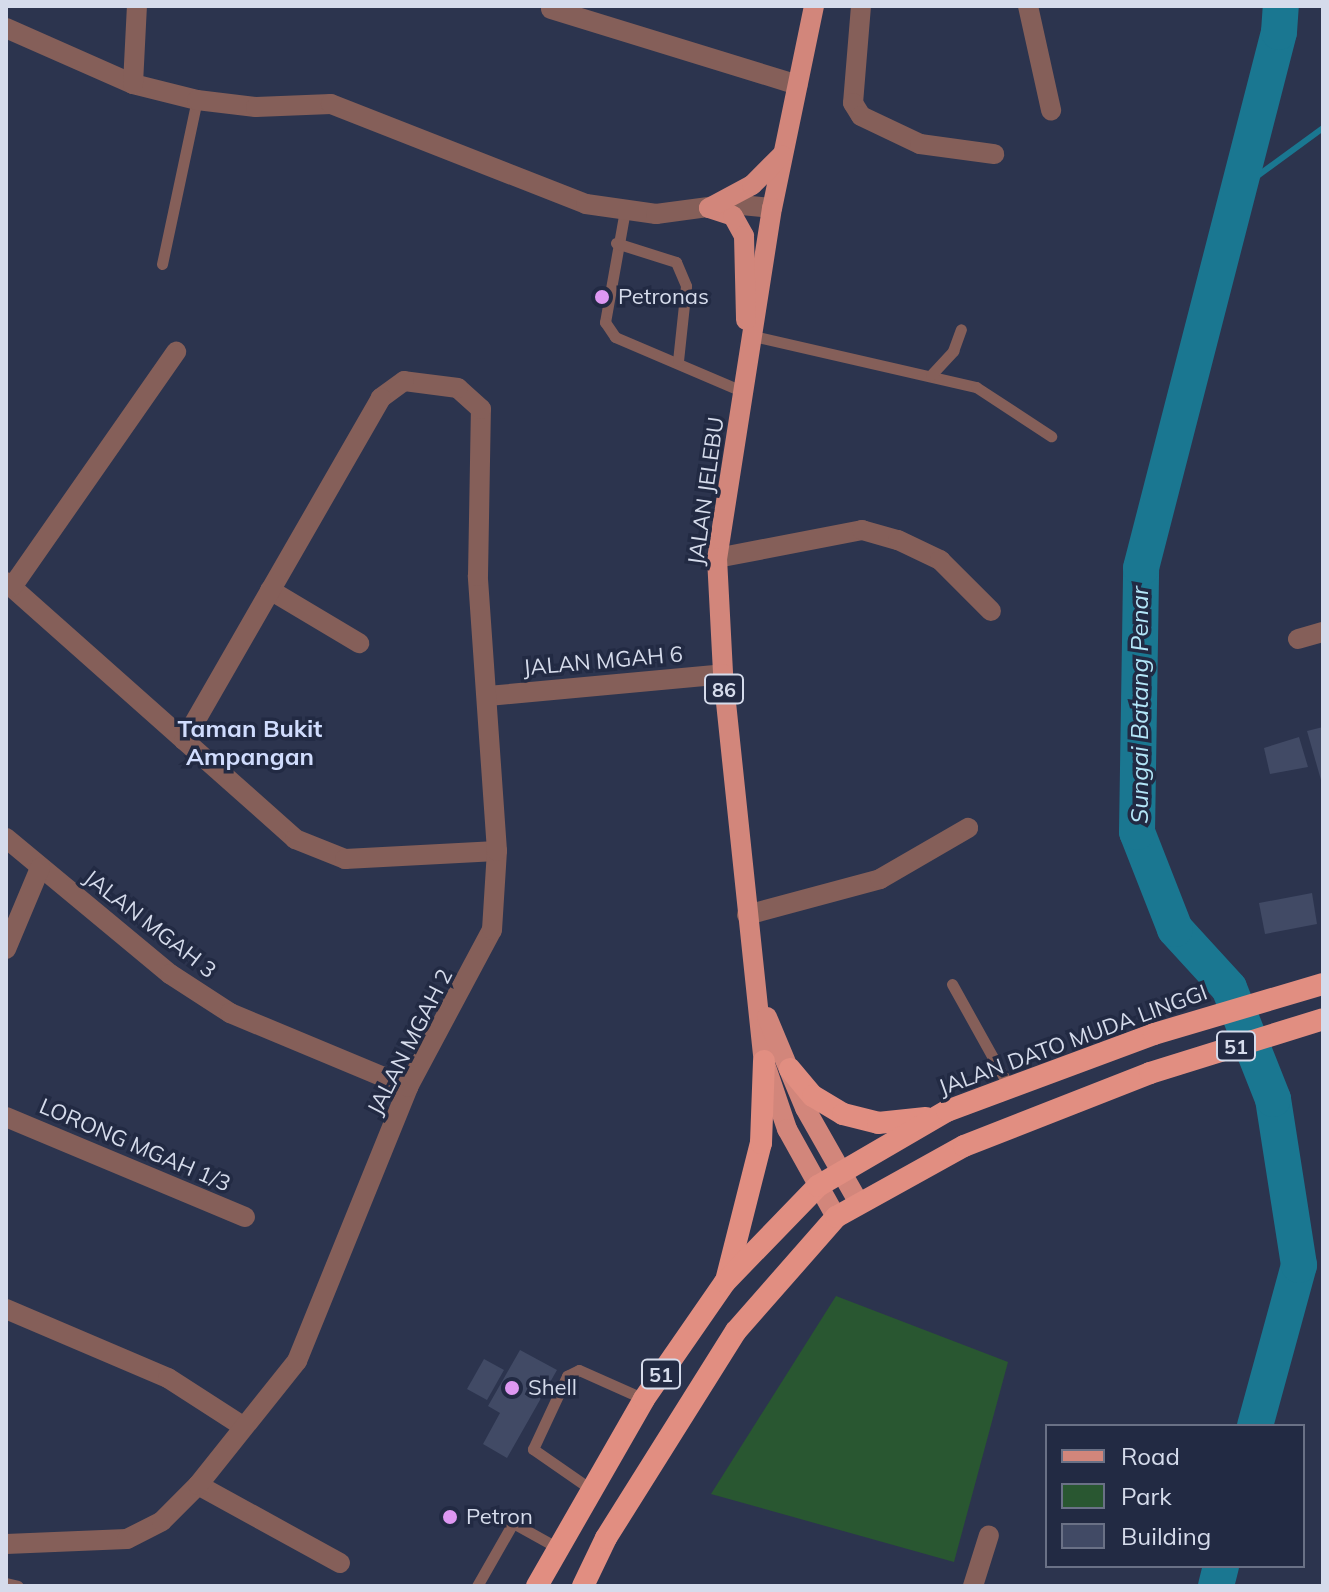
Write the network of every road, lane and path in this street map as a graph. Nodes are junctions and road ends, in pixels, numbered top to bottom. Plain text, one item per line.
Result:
1 (137, 6) edge
2 (814, 6) edge
3 (861, 6) edge
4 (1028, 6) edge
5 (551, 9) dead end
6 (6, 28) edge
7 (133, 84) junction
8 (798, 85) junction
9 (197, 100) junction
10 (1051, 110) dead end
11 (784, 152) junction
12 (994, 154) dead end
13 (709, 208) junction
14 (772, 208) junction
15 (625, 210) junction
16 (616, 243) junction
17 (162, 264) dead end
18 (961, 329) dead end
19 (753, 336) junction
20 (176, 352) dead end
21 (678, 361) junction
22 (748, 368) junction
23 (931, 375) junction
24 (744, 392) junction
25 (1051, 436) dead end
26 (717, 558) junction
27 (9, 585) edge
28 (270, 590) junction
29 (991, 611) dead end
30 (1323, 632) edge
31 (1298, 639) dead end
32 (359, 643) dead end
33 (723, 674) junction
34 (488, 696) junction
35 (184, 740) junction
36 (968, 828) dead end
37 (6, 838) edge
38 (497, 851) junction
39 (40, 868) junction
40 (747, 915) junction
41 (6, 949) edge
42 (952, 984) dead end
43 (1317, 986) edge
44 (756, 987) junction
45 (1323, 1019) edge
46 (764, 1061) junction
47 (790, 1069) junction
48 (408, 1087) junction
49 (1010, 1088) junction
50 (947, 1111) junction
51 (6, 1117) edge
52 (841, 1172) junction
53 (818, 1186) junction
54 (859, 1203) junction
55 (245, 1217) dead end
56 (836, 1217) junction
57 (725, 1282) junction
58 (6, 1309) edge
59 (644, 1399) junction
60 (244, 1427) junction
61 (198, 1485) junction
62 (592, 1490) junction
63 (989, 1535) dead end
64 (6, 1544) edge
65 (558, 1548) junction
66 (340, 1563) dead end
67 (6, 1583) edge
68 (18, 1586) edge
69 (477, 1586) edge
70 (537, 1586) edge
71 (583, 1586) edge
72 (973, 1586) edge

1 - 7 street
2 - 8 main road, JALAN JELEBU / 86
3 - 12 street
4 - 10 street
5 - 8 street
6 - 7 street
7 - 9 street
8 - 11 main road, JALAN JELEBU / 86
9 - 15 street
9 - 17 lane
11 - 13 main road
11 - 14 main road, JALAN JELEBU / 86
13 - 14 street
13 - 15 street
13 - 22 main road
14 - 19 main road, JALAN JELEBU / 86
15 - 16 lane
16 - 21 lane
16 - 21 lane
18 - 23 lane
19 - 22 main road, JALAN JELEBU / 86
19 - 23 lane
20 - 27 street
21 - 24 lane
22 - 24 main road, JALAN JELEBU / 86
23 - 25 lane
24 - 26 main road, JALAN JELEBU / 86
26 - 29 street
26 - 33 main road, JALAN JELEBU / 86
27 - 35 street
28 - 32 street
28 - 34 street, JALAN MGAH 2
28 - 35 street
30 - 31 street
33 - 34 street, JALAN MGAH 6
33 - 40 main road, JALAN JELEBU / 86
34 - 38 street, JALAN MGAH 2
35 - 38 street
36 - 40 street
37 - 39 street, JALAN MGAH 3
38 - 48 street, JALAN MGAH 2
39 - 41 street
39 - 48 street, JALAN MGAH 3
40 - 44 main road, JALAN JELEBU / 86
42 - 49 lane
43 - 49 highway, JALAN DATO MUDA LINGGI / 51
44 - 46 main road, JALAN JELEBU / 86
44 - 47 main road, JALAN JELEBU / 86
45 - 54 highway, 51
46 - 53 main road, JALAN JELEBU / 86
46 - 57 highway
47 - 50 highway
47 - 52 main road, JALAN JELEBU / 86
48 - 60 street, JALAN MGAH 2
49 - 50 highway, JALAN DATO MUDA LINGGI / 51
50 - 52 highway, JALAN DATO MUDA LINGGI / 51
51 - 55 street, LORONG MGAH 1/3
52 - 53 highway, JALAN DATO MUDA LINGGI / 51
52 - 54 main road, JALAN JELEBU / 86
53 - 56 main road, JALAN JELEBU / 86
53 - 57 highway, JALAN DATO MUDA LINGGI / 51
54 - 56 highway, 51
56 - 71 highway, 51
57 - 59 highway, JALAN DATO MUDA LINGGI / 51
58 - 60 street
59 - 62 highway, JALAN DATO MUDA LINGGI / 51
59 - 62 lane
60 - 61 street, JALAN MGAH 2
61 - 64 street, JALAN MGAH 2
61 - 66 street
62 - 65 highway, JALAN DATO MUDA LINGGI / 51
63 - 72 street
65 - 69 lane
65 - 70 highway, JALAN DATO MUDA LINGGI / 51
67 - 68 lane

